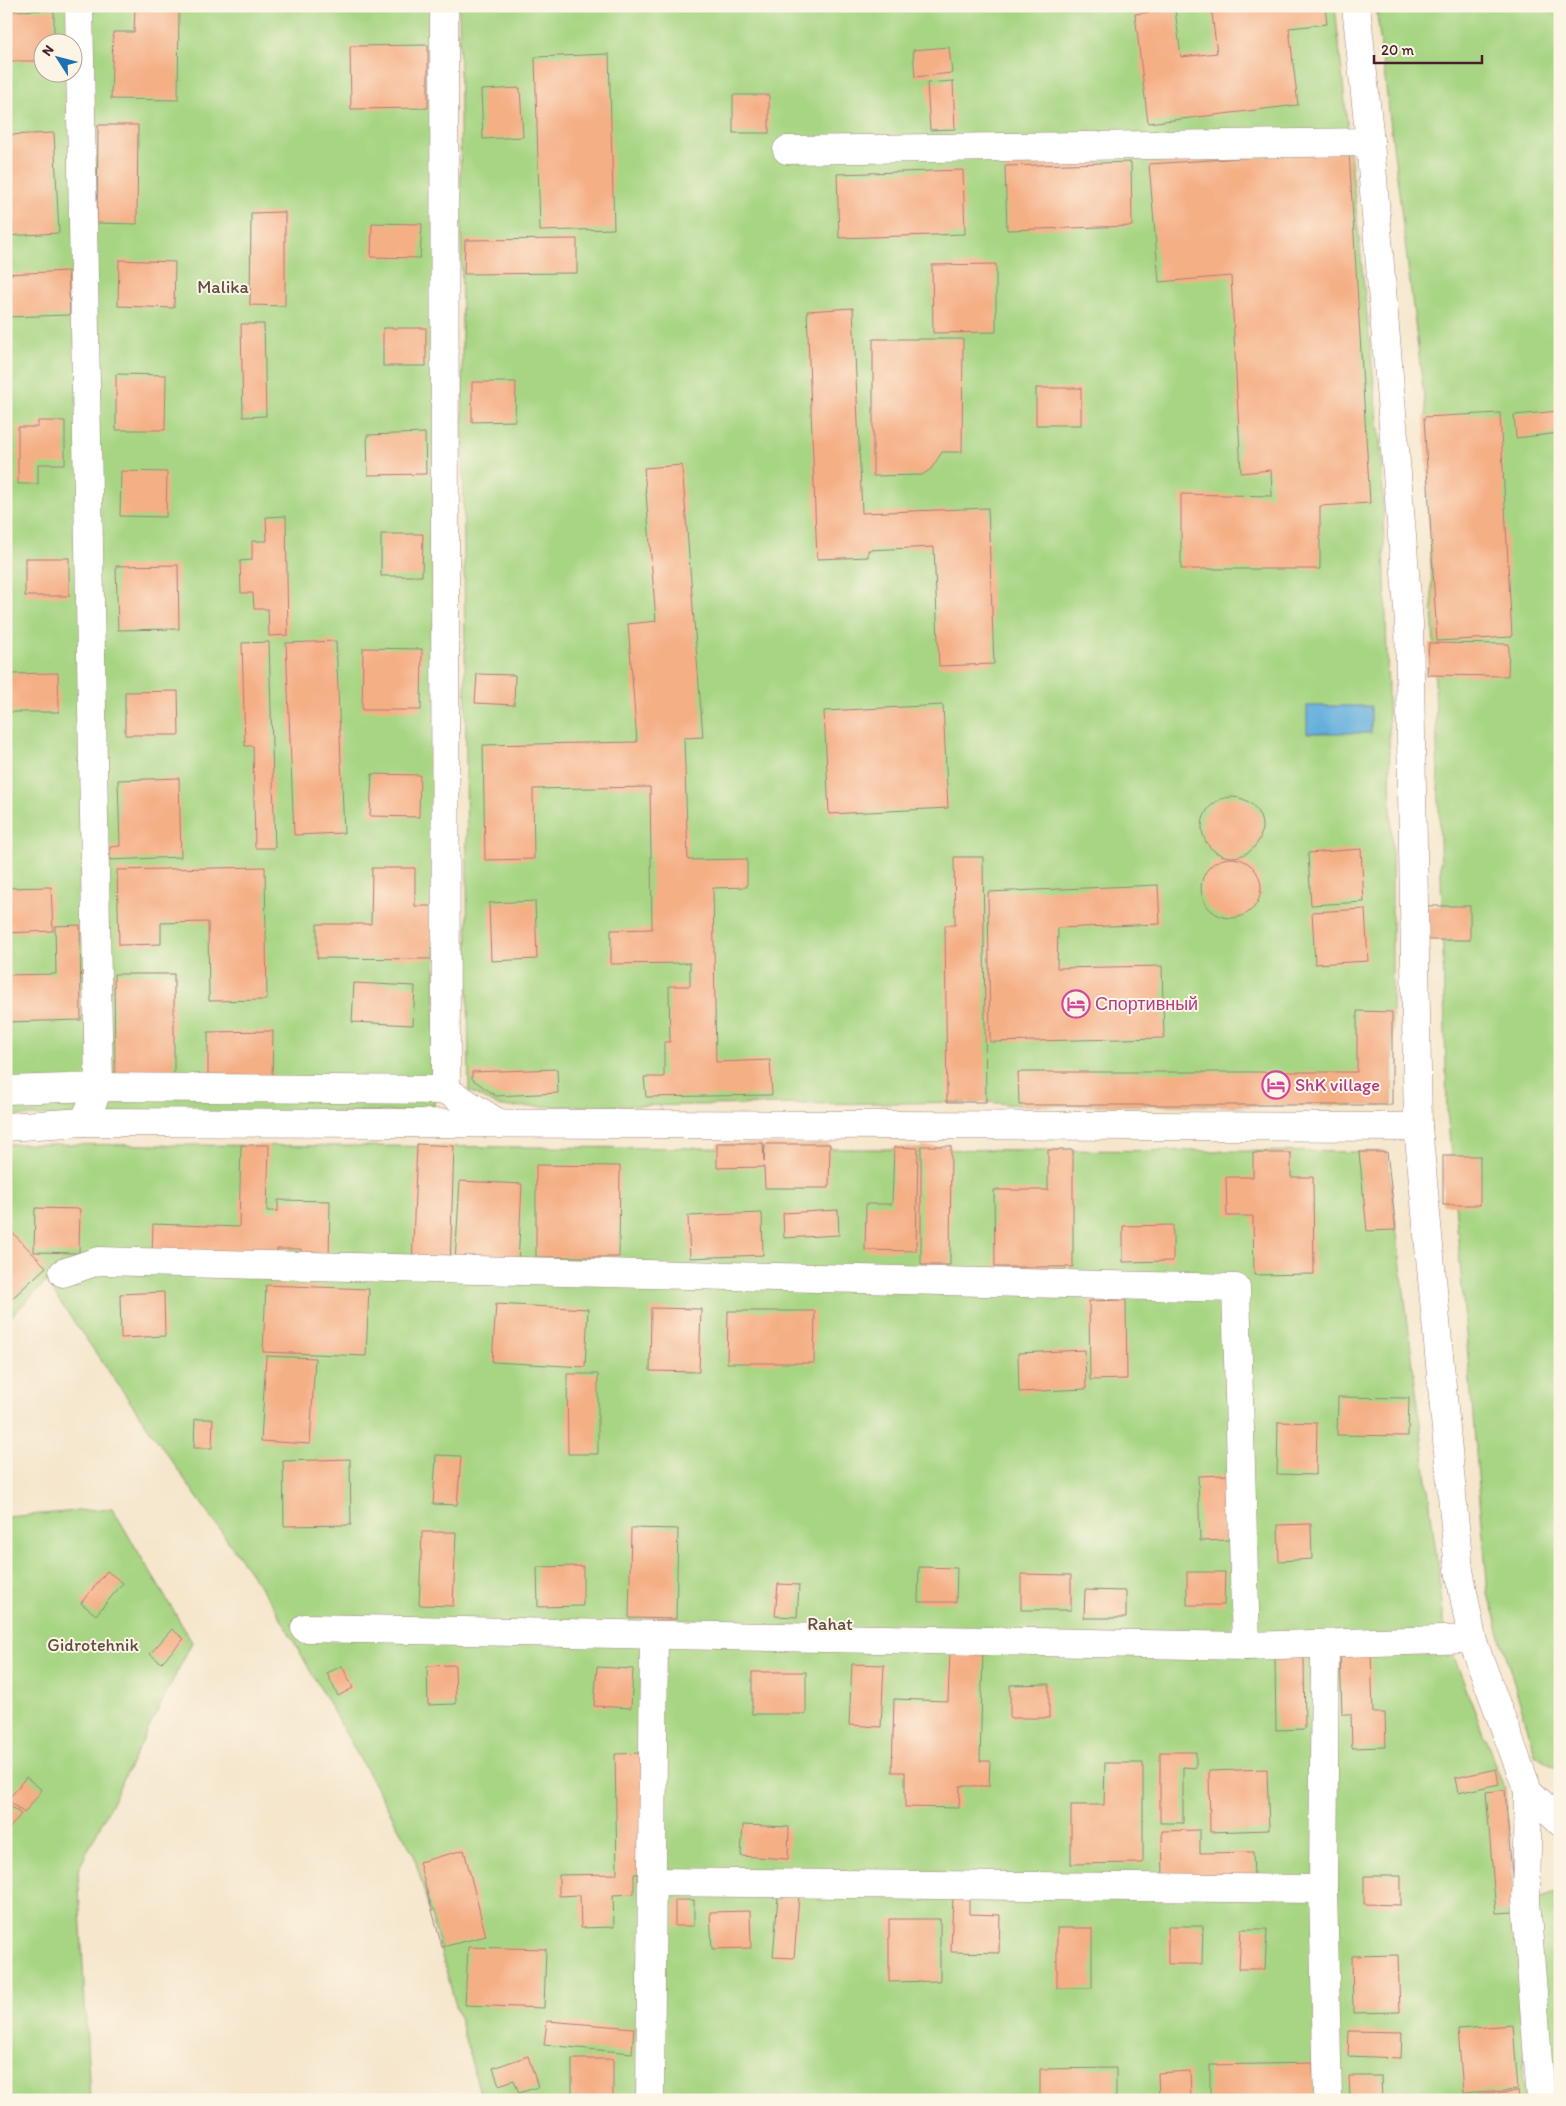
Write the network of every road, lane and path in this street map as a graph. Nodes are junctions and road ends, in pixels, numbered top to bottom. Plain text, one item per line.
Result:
1 (79, 6) edge
2 (444, 6) edge
3 (1356, 6) edge
4 (1370, 142) junction
5 (787, 150) dead end
6 (99, 1087) junction
7 (6, 1090) edge
8 (446, 1090) junction
9 (84, 1122) junction
10 (500, 1124) junction
11 (6, 1127) edge
12 (1418, 1128) junction
13 (63, 1273) dead end
14 (306, 1628) dead end
15 (654, 1635) junction
16 (1472, 1639) junction
17 (1325, 1644) junction
18 (1246, 1646) junction
19 (1528, 1791) junction
20 (1560, 1822) edge
21 (652, 1882) junction
22 (1323, 1888) junction
23 (650, 2100) edge
24 (1328, 2100) edge
25 (1541, 2100) edge

1 - 6 street
2 - 8 street
3 - 4 street
4 - 5 street
4 - 12 street
6 - 7 street
6 - 8 street
6 - 9 street
8 - 10 street
9 - 10 street
9 - 11 street
10 - 12 street
12 - 16 street
13 - 18 street
14 - 15 street
15 - 18 street
15 - 21 street
16 - 17 street
16 - 19 street
17 - 18 street
17 - 22 street
19 - 20 street
19 - 25 street
21 - 22 street
21 - 23 street
22 - 24 street

